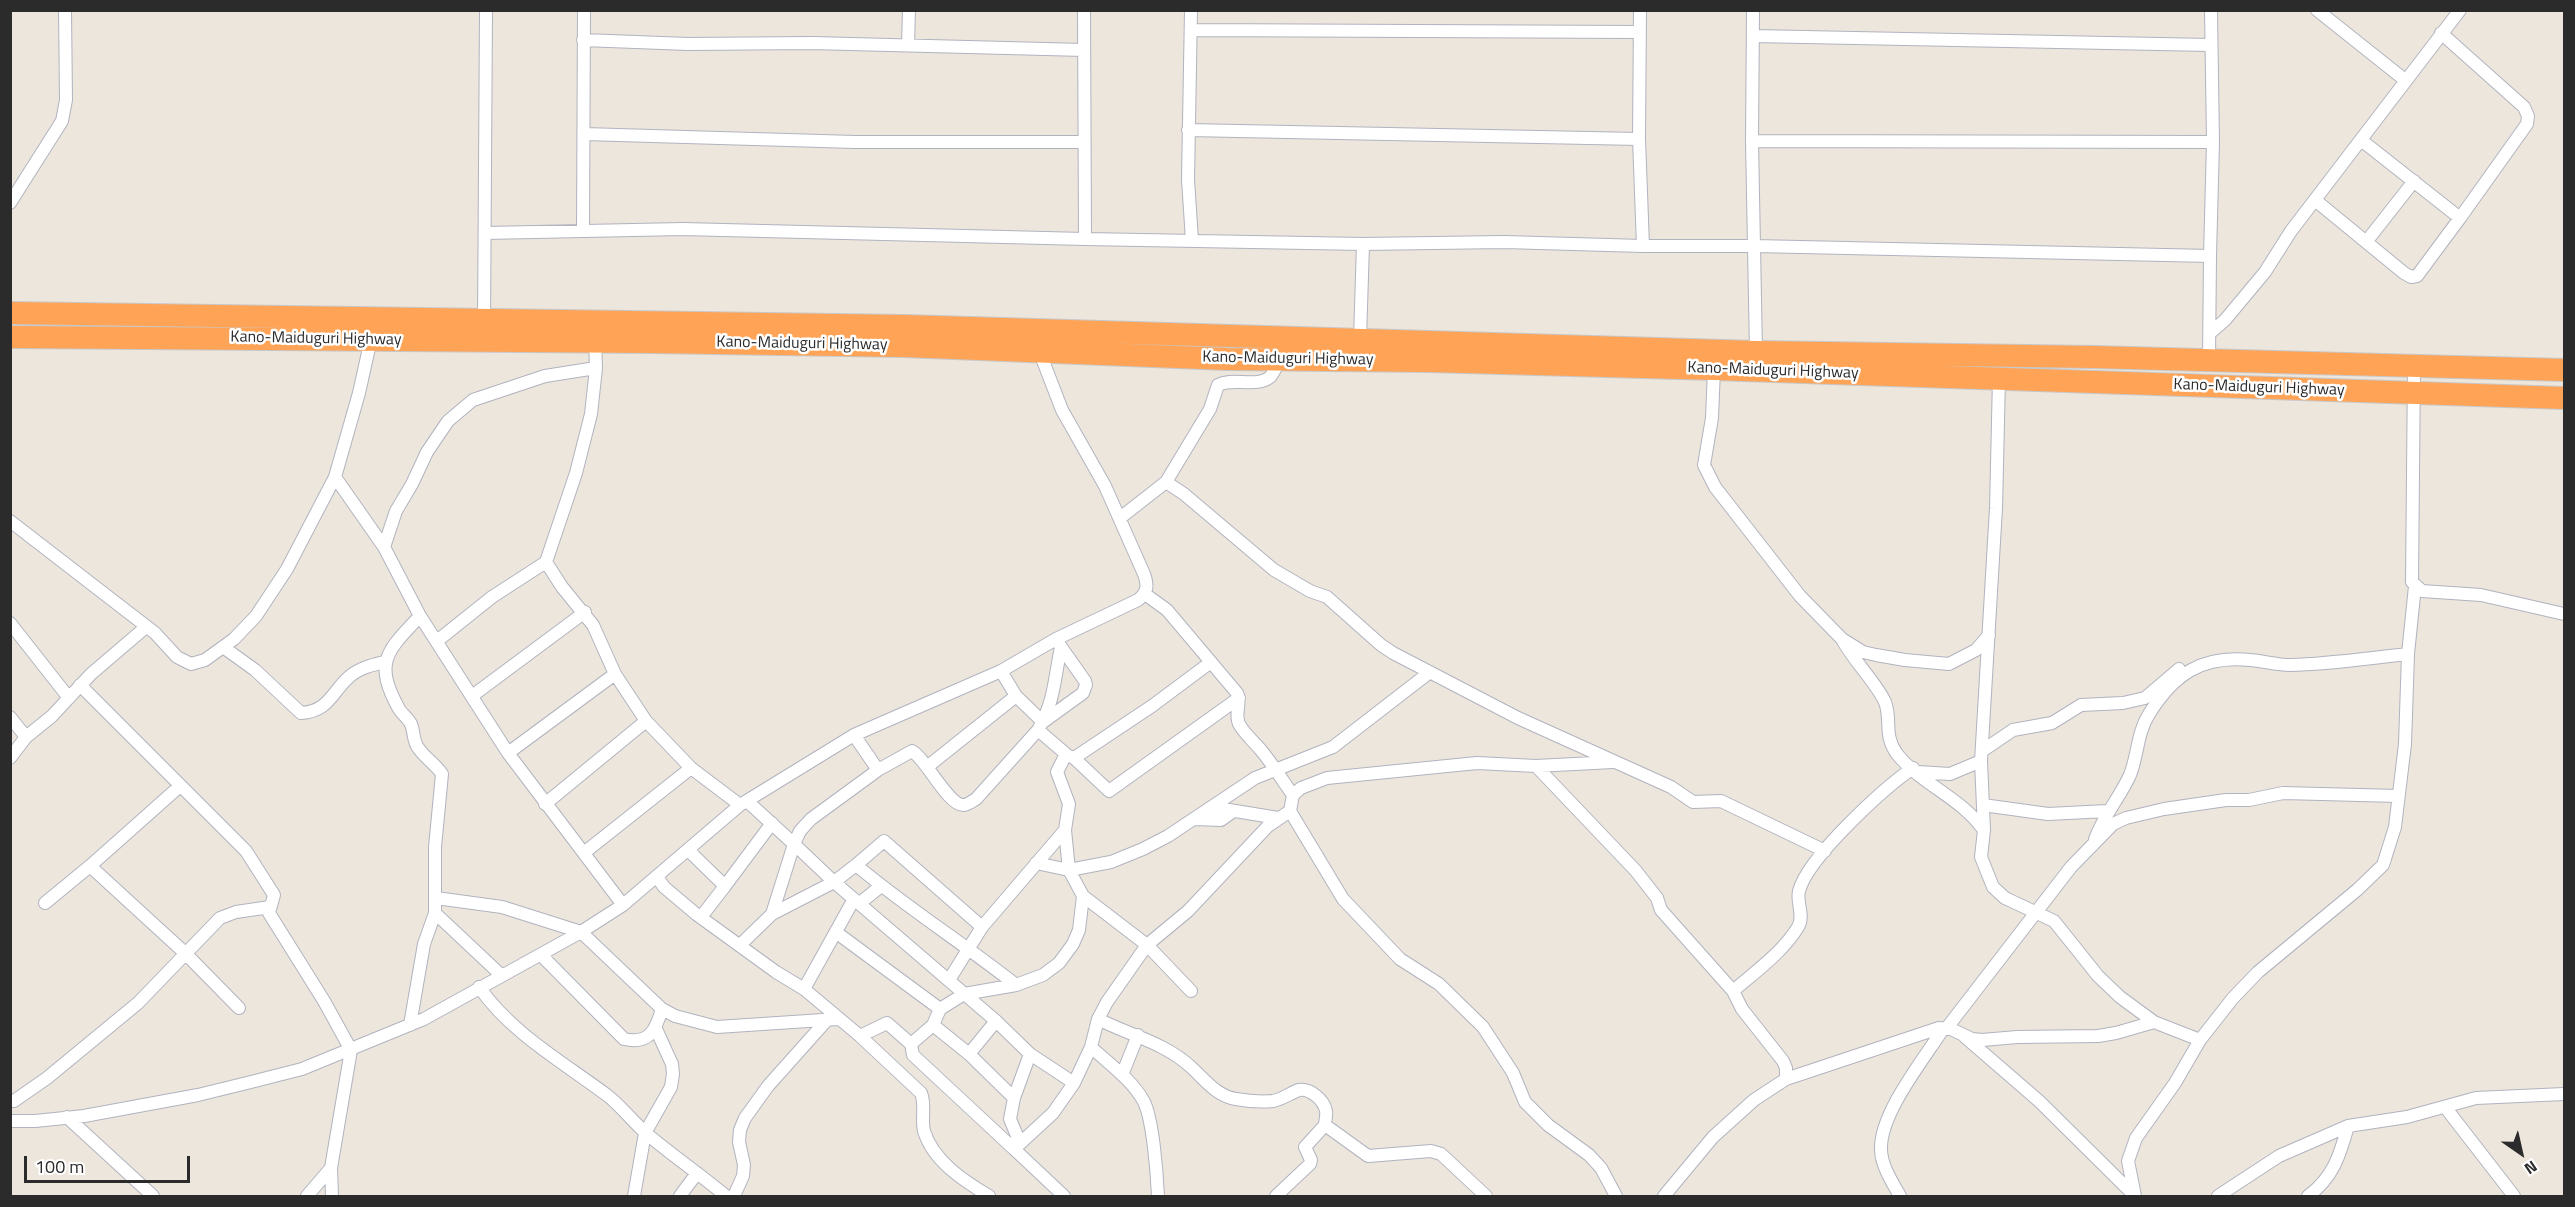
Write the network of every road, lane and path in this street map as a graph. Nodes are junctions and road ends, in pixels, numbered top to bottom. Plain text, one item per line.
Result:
1 (65, 10) edge
2 (486, 10) edge
3 (584, 10) edge
4 (909, 10) edge
5 (1084, 10) edge
6 (1191, 10) edge
7 (1640, 10) edge
8 (1753, 10) edge
9 (2211, 10) edge
10 (2317, 10) edge
11 (2460, 10) edge
12 (1192, 30) junction
13 (1639, 32) junction
14 (2441, 33) junction
15 (1753, 36) junction
16 (584, 40) junction
17 (908, 45) junction
18 (2210, 45) junction
19 (1084, 50) junction
20 (2405, 80) junction
21 (1188, 130) junction
22 (584, 134) junction
23 (1639, 139) junction
24 (2361, 140) junction
25 (1752, 141) junction
26 (1084, 142) junction
27 (2213, 142) junction
28 (2414, 181) junction
29 (2315, 200) junction
30 (10, 203) edge
31 (2460, 218) junction
32 (583, 230) junction
33 (485, 233) junction
34 (1085, 239) junction
35 (1192, 240) junction
36 (2366, 242) junction
37 (1363, 244) junction
38 (1643, 246) junction
39 (1755, 246) junction
40 (2210, 256) junction
41 (10, 313) edge
42 (484, 331) junction
43 (2210, 333) junction
44 (10, 337) edge
45 (371, 339) junction
46 (1360, 339) junction
47 (595, 341) junction
48 (1756, 352) junction
49 (1040, 353) junction
50 (1280, 360) junction
51 (2209, 360) junction
52 (2415, 366) junction
53 (596, 368) junction
54 (1714, 369) junction
55 (2565, 370) edge
56 (1999, 378) junction
57 (2413, 394) junction
58 (2565, 398) edge
59 (335, 477) junction
60 (1166, 482) junction
61 (1120, 518) junction
62 (10, 521) edge
63 (384, 548) junction
64 (546, 562) junction
65 (2415, 586) junction
66 (1145, 594) junction
67 (585, 612) junction
68 (2565, 614) edge
69 (420, 616) junction
70 (10, 622) edge
71 (146, 627) junction
72 (1989, 635) junction
73 (1842, 639) junction
74 (437, 641) junction
75 (1058, 643) junction
76 (223, 647) junction
77 (2408, 654) junction
78 (384, 662) junction
79 (1211, 662) junction
80 (2194, 668) junction
81 (1000, 671) junction
82 (1430, 672) junction
83 (615, 674) junction
84 (80, 685) junction
85 (472, 696) junction
86 (1016, 696) junction
87 (69, 698) junction
88 (1239, 698) junction
89 (10, 717) edge
90 (646, 721) junction
91 (1040, 726) junction
92 (854, 735) junction
93 (26, 737) junction
94 (508, 753) junction
95 (1070, 756) junction
96 (1981, 756) junction
97 (10, 758) edge
98 (1613, 762) junction
99 (1536, 766) junction
100 (927, 767) junction
101 (691, 768) junction
102 (878, 770) junction
103 (1916, 770) junction
104 (1276, 771) junction
105 (180, 786) junction
106 (1293, 795) junction
107 (2398, 796) junction
108 (744, 803) junction
109 (545, 804) junction
110 (1983, 805) junction
111 (2107, 811) junction
112 (1284, 814) junction
113 (1192, 820) junction
114 (772, 823) junction
115 (1065, 830) junction
116 (1984, 830) junction
117 (794, 844) junction
118 (2093, 844) junction
119 (688, 850) junction
120 (1825, 851) junction
121 (585, 852) junction
122 (1036, 863) junction
123 (856, 865) junction
124 (90, 866) junction
125 (1069, 870) junction
126 (657, 877) junction
127 (834, 882) junction
128 (725, 886) junction
129 (881, 886) junction
130 (1083, 897) junction
131 (435, 898) junction
132 (857, 901) junction
133 (45, 903) dead end
134 (623, 905) junction
135 (270, 907) junction
136 (435, 913) junction
137 (772, 914) junction
138 (2036, 914) junction
139 (701, 917) junction
140 (982, 927) junction
141 (580, 932) junction
142 (837, 933) junction
143 (740, 945) junction
144 (1147, 945) junction
145 (968, 947) junction
146 (185, 953) junction
147 (541, 955) junction
148 (501, 975) junction
149 (949, 980) junction
150 (1016, 985) junction
151 (479, 987) junction
152 (804, 988) junction
153 (1191, 991) dead end
154 (1733, 991) junction
155 (964, 994) junction
156 (239, 1008) dead end
157 (662, 1009) junction
158 (940, 1009) junction
159 (1098, 1019) junction
160 (832, 1020) junction
161 (996, 1021) junction
162 (2154, 1022) junction
163 (410, 1025) junction
164 (933, 1025) junction
165 (656, 1029) junction
166 (1944, 1029) junction
167 (1962, 1034) junction
168 (1138, 1035) junction
169 (860, 1036) junction
170 (2200, 1040) junction
171 (911, 1044) junction
172 (1091, 1047) junction
173 (351, 1050) junction
174 (969, 1054) junction
175 (1030, 1054) junction
176 (1122, 1075) junction
177 (1786, 1079) junction
178 (1074, 1083) junction
179 (2565, 1094) edge
180 (1014, 1098) junction
181 (12, 1100) edge
182 (2445, 1107) junction
183 (67, 1118) junction
184 (10, 1121) edge
185 (35, 1121) junction
186 (1325, 1125) junction
187 (2348, 1126) junction
188 (645, 1133) junction
189 (1017, 1146) junction
190 (331, 1168) junction
191 (697, 1173) junction
192 (2232, 1192) edge
193 (2135, 1196) edge
194 (153, 1197) edge
195 (307, 1197) edge
196 (332, 1197) edge
197 (634, 1197) edge
198 (680, 1197) edge
199 (726, 1197) edge
200 (734, 1197) edge
201 (989, 1197) edge
202 (1064, 1197) edge
203 (1158, 1197) edge
204 (1276, 1197) edge
205 (1486, 1197) edge
206 (1616, 1197) edge
207 (1664, 1197) edge
208 (1900, 1197) edge
209 (2218, 1197) edge
210 (2308, 1197) edge
211 (2514, 1197) edge

1 - 30 street
2 - 33 street
3 - 16 street
4 - 17 street
5 - 19 street
6 - 12 street
7 - 13 street
8 - 15 street
9 - 18 street
10 - 20 street
11 - 14 street
12 - 13 street
12 - 21 street
13 - 23 street
14 - 20 street
14 - 31 street
15 - 18 street
15 - 25 street
16 - 17 street
16 - 22 street
17 - 19 street
18 - 27 street
19 - 26 street
20 - 24 street
21 - 23 street
21 - 35 street
22 - 26 street
22 - 32 street
23 - 38 street
24 - 28 street
24 - 29 street
25 - 27 street
25 - 39 street
26 - 34 street
27 - 40 street
28 - 31 street
28 - 36 street
29 - 36 street
29 - 43 street
31 - 36 street
32 - 33 street
32 - 34 street
33 - 42 street
34 - 35 street
35 - 37 street
37 - 38 street
37 - 46 street
38 - 39 street
39 - 40 street
39 - 48 street
40 - 43 street
41 - 42 highway, Kano-Maiduguri Highway
42 - 45 highway, Kano-Maiduguri Highway
42 - 46 highway, Kano-Maiduguri Highway
42 - 47 highway, Kano-Maiduguri Highway
43 - 51 street
44 - 45 highway, Kano-Maiduguri Highway
45 - 59 street
46 - 48 highway, Kano-Maiduguri Highway
47 - 49 highway, Kano-Maiduguri Highway
47 - 53 street
48 - 51 highway, Kano-Maiduguri Highway
49 - 50 highway, Kano-Maiduguri Highway
49 - 61 street
50 - 54 highway, Kano-Maiduguri Highway
50 - 60 street
51 - 52 highway, Kano-Maiduguri Highway
52 - 55 highway, Kano-Maiduguri Highway
52 - 57 street
53 - 63 street
53 - 64 street
54 - 56 highway, Kano-Maiduguri Highway
54 - 73 street
56 - 57 highway, Kano-Maiduguri Highway
56 - 72 street
57 - 58 highway, Kano-Maiduguri Highway
57 - 65 street
59 - 63 street
59 - 76 street
60 - 61 street
60 - 82 street
61 - 66 street
62 - 71 street
63 - 69 street
64 - 67 street
64 - 74 street
65 - 68 street
65 - 77 street
66 - 75 street
66 - 79 street
67 - 83 street
67 - 85 street
69 - 74 street
69 - 78 street
70 - 87 street
71 - 76 street
71 - 84 street
72 - 73 street
72 - 96 street
73 - 103 street
74 - 85 street
75 - 81 street
75 - 91 street
75 - 91 street
76 - 78 street
77 - 80 street
77 - 107 street
78 - 131 street
79 - 88 street
79 - 95 street
80 - 96 street
80 - 111 street
81 - 86 street
81 - 92 street
82 - 98 street
82 - 104 street
83 - 90 street
83 - 94 street
84 - 87 street
84 - 105 street
85 - 94 street
86 - 91 street
86 - 100 street
87 - 93 street
88 - 95 street
88 - 104 street
89 - 93 street
90 - 101 street
90 - 109 street
91 - 95 street
91 - 100 street
92 - 102 street
92 - 108 street
93 - 97 street
94 - 109 street
95 - 115 street
96 - 103 street
96 - 110 street
98 - 99 street
98 - 120 street
99 - 106 street
99 - 154 street
100 - 102 street
101 - 108 street
101 - 121 street
102 - 117 street
103 - 116 street
103 - 120 street
104 - 106 street
104 - 113 street
105 - 124 street
105 - 135 street
106 - 112 street
107 - 118 street
107 - 170 street
108 - 114 street
108 - 119 street
109 - 121 street
110 - 111 street
110 - 116 street
111 - 118 street
112 - 113 street
112 - 144 street
112 - 206 street
113 - 125 street
114 - 117 street
114 - 128 street
115 - 122 street
115 - 125 street
116 - 138 street
117 - 127 street
117 - 137 street
118 - 138 street
119 - 126 street
119 - 128 street
120 - 154 street
121 - 134 street
122 - 125 street
122 - 140 street
123 - 127 street
123 - 129 street
123 - 140 street
124 - 133 street
124 - 146 street
125 - 130 street
126 - 134 street
126 - 139 street
127 - 132 street
127 - 137 street
128 - 139 street
129 - 132 street
129 - 145 street
130 - 144 street
130 - 150 street
131 - 136 street
131 - 141 street
132 - 142 street
132 - 149 street
134 - 141 street
135 - 146 street
135 - 173 street
136 - 148 street
136 - 163 street
137 - 143 street
138 - 162 street
138 - 166 street
139 - 143 street
140 - 145 street
141 - 147 street
141 - 157 street
142 - 152 street
142 - 158 street
143 - 152 street
144 - 153 street
144 - 159 street
145 - 149 street
145 - 150 street
146 - 156 street
146 - 181 street
147 - 148 street
147 - 165 street
148 - 151 street
149 - 155 street
150 - 155 street
151 - 163 street
151 - 188 street
152 - 160 street
154 - 177 street
155 - 158 street
155 - 161 street
157 - 160 street
157 - 165 street
158 - 164 street
159 - 168 street
159 - 172 street
160 - 169 street
160 - 200 street
161 - 174 street
161 - 175 street
162 - 167 street
162 - 170 street
163 - 173 street
164 - 171 street
164 - 174 street
165 - 188 street
166 - 167 street
166 - 177 street
166 - 208 street
167 - 193 street
168 - 176 street
168 - 186 street
169 - 171 street
169 - 201 street
170 - 193 street
171 - 189 street
172 - 176 street
172 - 178 street
173 - 183 street
173 - 190 street
174 - 180 street
175 - 178 street
175 - 180 street
176 - 203 street
177 - 207 street
178 - 189 street
179 - 182 street
180 - 189 street
181 - 185 street
182 - 187 street
182 - 211 street
183 - 185 street
183 - 194 street
184 - 185 street
186 - 204 street
186 - 205 street
187 - 192 street
187 - 210 street
188 - 191 street
188 - 197 street
189 - 202 street
190 - 195 street
190 - 196 street
191 - 198 street
191 - 199 street
192 - 209 street

